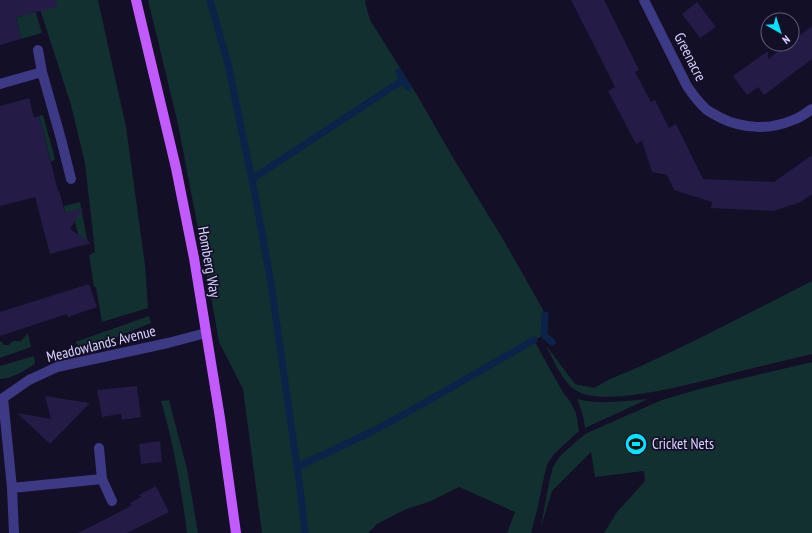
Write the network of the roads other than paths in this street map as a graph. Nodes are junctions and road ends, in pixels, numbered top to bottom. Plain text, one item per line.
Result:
1 (136, 0) edge
2 (644, 0) edge
3 (38, 50) dead end
4 (42, 72) junction
5 (0, 84) edge
6 (812, 109) edge
7 (71, 179) dead end
8 (206, 332) junction
9 (2, 397) edge
10 (100, 448) dead end
11 (102, 479) junction
12 (12, 488) junction
13 (112, 501) dead end
14 (14, 533) edge
15 (236, 533) edge

1 - 8 main road, Homberg Way
2 - 6 street, Greenacre
3 - 4 street
4 - 5 street
4 - 7 street
8 - 9 street, Meadowlands Avenue
8 - 15 main road, Homberg Way
9 - 12 street, Meadowlands Avenue
10 - 11 street
11 - 12 street
11 - 13 street
12 - 14 street, Meadowlands Avenue

